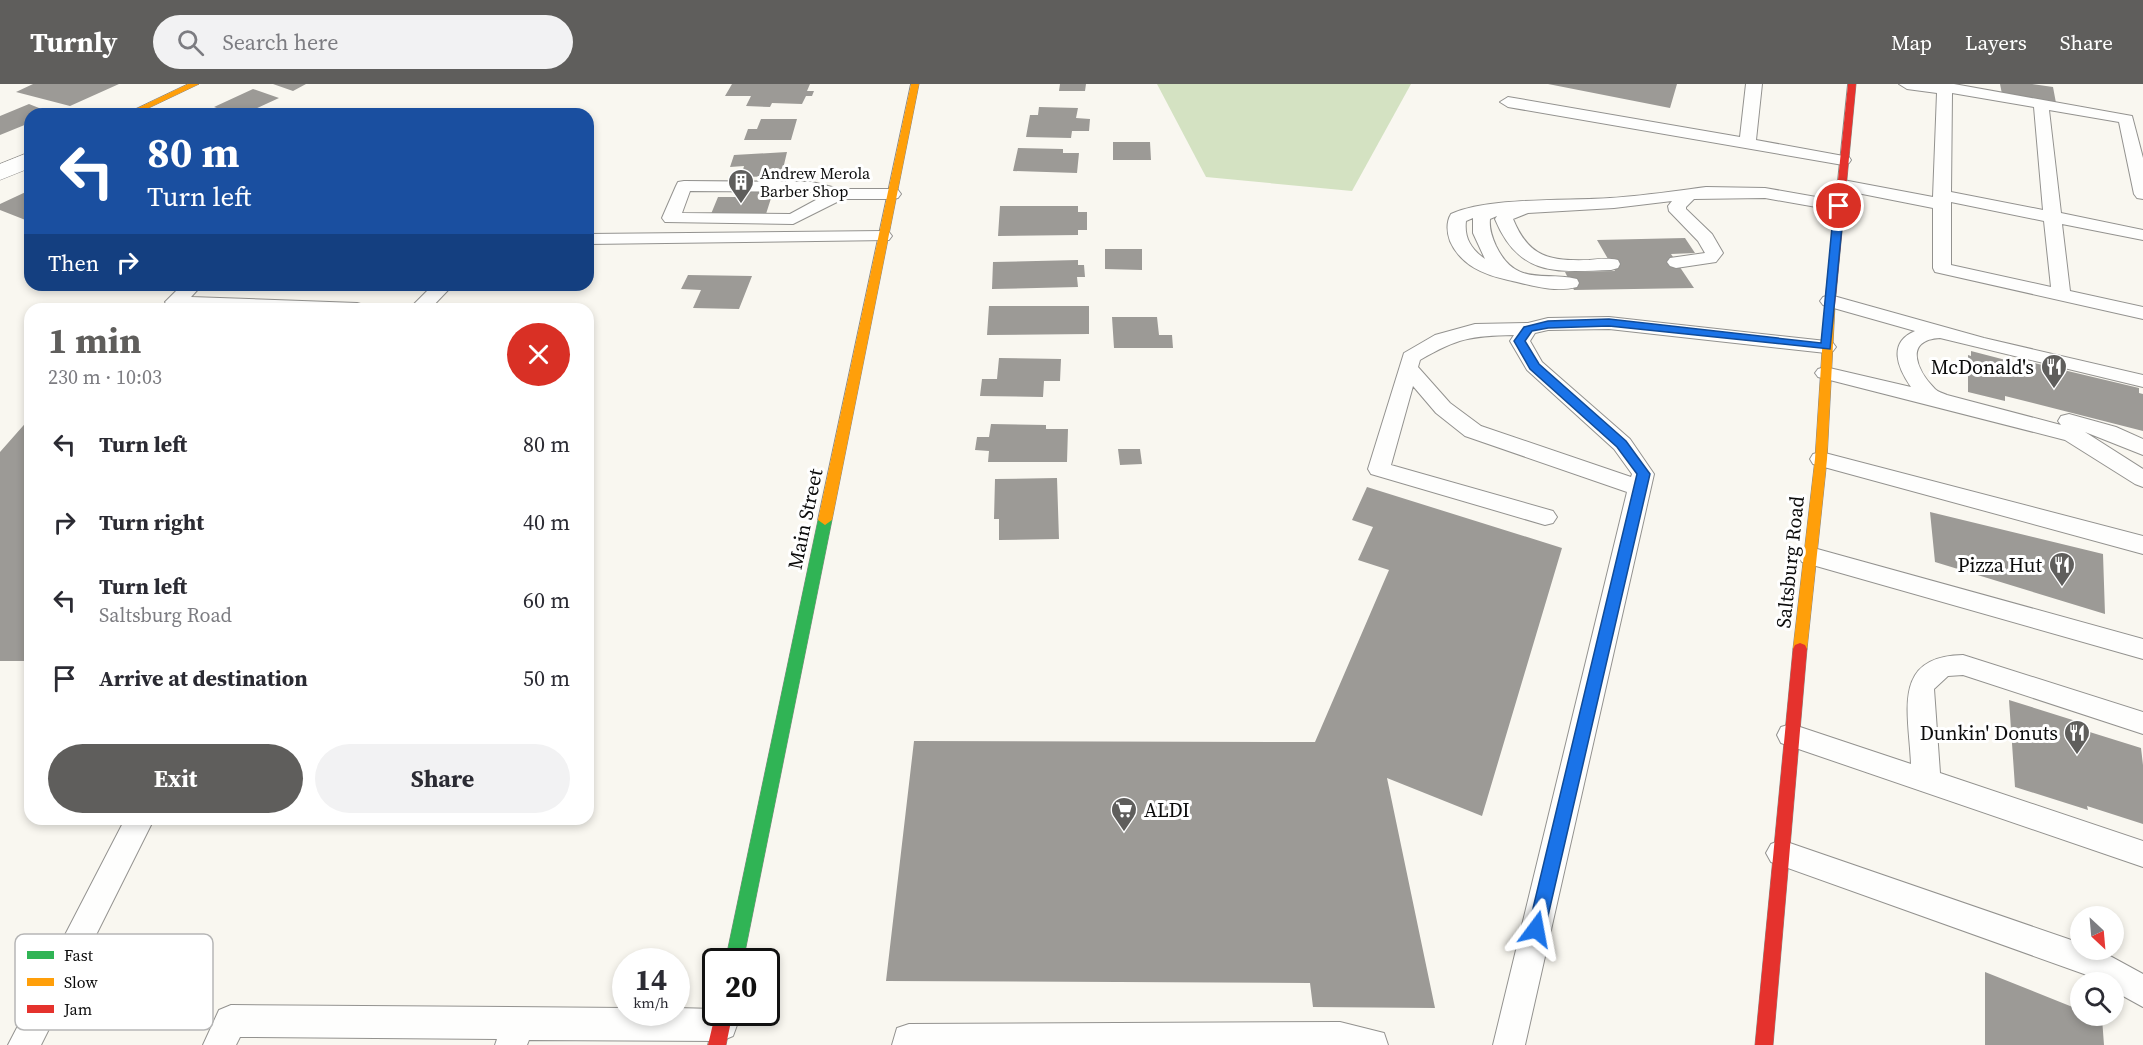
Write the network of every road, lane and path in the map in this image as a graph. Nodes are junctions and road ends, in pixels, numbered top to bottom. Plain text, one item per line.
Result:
1 (195, 84) edge
2 (915, 84) edge
3 (1754, 84) edge
4 (1852, 84) edge
5 (1907, 84) edge
6 (1942, 86) edge
7 (1508, 102) dead end
8 (2041, 104) junction
9 (142, 108) edge
10 (2126, 118) junction
11 (2143, 121) edge
12 (1747, 144) junction
13 (24, 162) edge
14 (1843, 172) junction
15 (0, 173) edge
16 (840, 194) junction
17 (1689, 194) junction
18 (2143, 194) edge
19 (892, 195) junction
20 (1942, 196) junction
21 (1839, 206) junction
22 (1525, 208) junction
23 (2053, 217) junction
24 (2143, 235) edge
25 (883, 236) junction
26 (594, 239) edge
27 (1611, 264) dead end
28 (1681, 270) dead end
29 (1570, 283) dead end
30 (187, 291) edge
31 (438, 291) edge
32 (2061, 295) junction
33 (1830, 301) junction
34 (201, 303) edge
35 (425, 303) edge
36 (2143, 313) edge
37 (1528, 329) junction
38 (1943, 332) junction
39 (1826, 347) junction
40 (1408, 368) junction
41 (1825, 373) junction
42 (2143, 381) edge
43 (1931, 398) junction
44 (2143, 448) edge
45 (1821, 459) junction
46 (2143, 479) edge
47 (1640, 488) junction
48 (1545, 517) dead end
49 (2143, 545) edge
50 (1810, 556) junction
51 (2143, 650) edge
52 (2143, 723) edge
53 (1791, 735) junction
54 (1926, 781) junction
55 (137, 825) edge
56 (1781, 853) junction
57 (2143, 854) edge
58 (81, 934) edge
59 (737, 948) edge
60 (2143, 991) edge
61 (721, 1028) edge
62 (32, 1030) edge
63 (515, 1034) edge
64 (24, 1045) edge
65 (219, 1045) edge
66 (908, 1045) edge
67 (1372, 1045) edge
68 (1509, 1045) edge
69 (1764, 1045) edge

1 - 9 main road
2 - 19 main road, Main Street
3 - 12 lane
4 - 14 main road, Saltsburg Road
5 - 6 lane
6 - 8 lane
6 - 20 lane
7 - 12 lane
8 - 10 lane
8 - 23 lane
10 - 11 lane
10 - 18 lane
12 - 14 lane
13 - 15 street
14 - 20 lane
14 - 21 main road, Saltsburg Road
16 - 16 lane
16 - 19 lane
17 - 21 lane
17 - 22 lane
17 - 28 lane
19 - 25 main road, Main Street
20 - 23 lane
20 - 32 lane
21 - 33 main road, Saltsburg Road
22 - 27 lane
22 - 29 lane
23 - 24 lane
23 - 32 lane
25 - 26 lane
25 - 59 main road, Main Street
30 - 34 lane
31 - 35 lane
32 - 36 lane
33 - 38 lane
33 - 39 main road, Saltsburg Road
37 - 39 lane
37 - 40 lane
37 - 47 lane
38 - 42 lane
38 - 43 lane
39 - 41 main road, Saltsburg Road
40 - 47 lane
40 - 48 lane
41 - 43 lane
41 - 45 main road, Saltsburg Road
43 - 44 lane
43 - 46 lane
45 - 49 lane
45 - 50 main road, Saltsburg Road
47 - 68 lane
50 - 51 lane
50 - 53 main road, Saltsburg Road
52 - 54 lane
53 - 54 lane
53 - 56 main road, Saltsburg Road
54 - 57 lane
55 - 58 lane
56 - 60 lane
56 - 69 main road, Saltsburg Road
61 - 63 lane
62 - 64 lane
63 - 65 lane
66 - 67 lane

